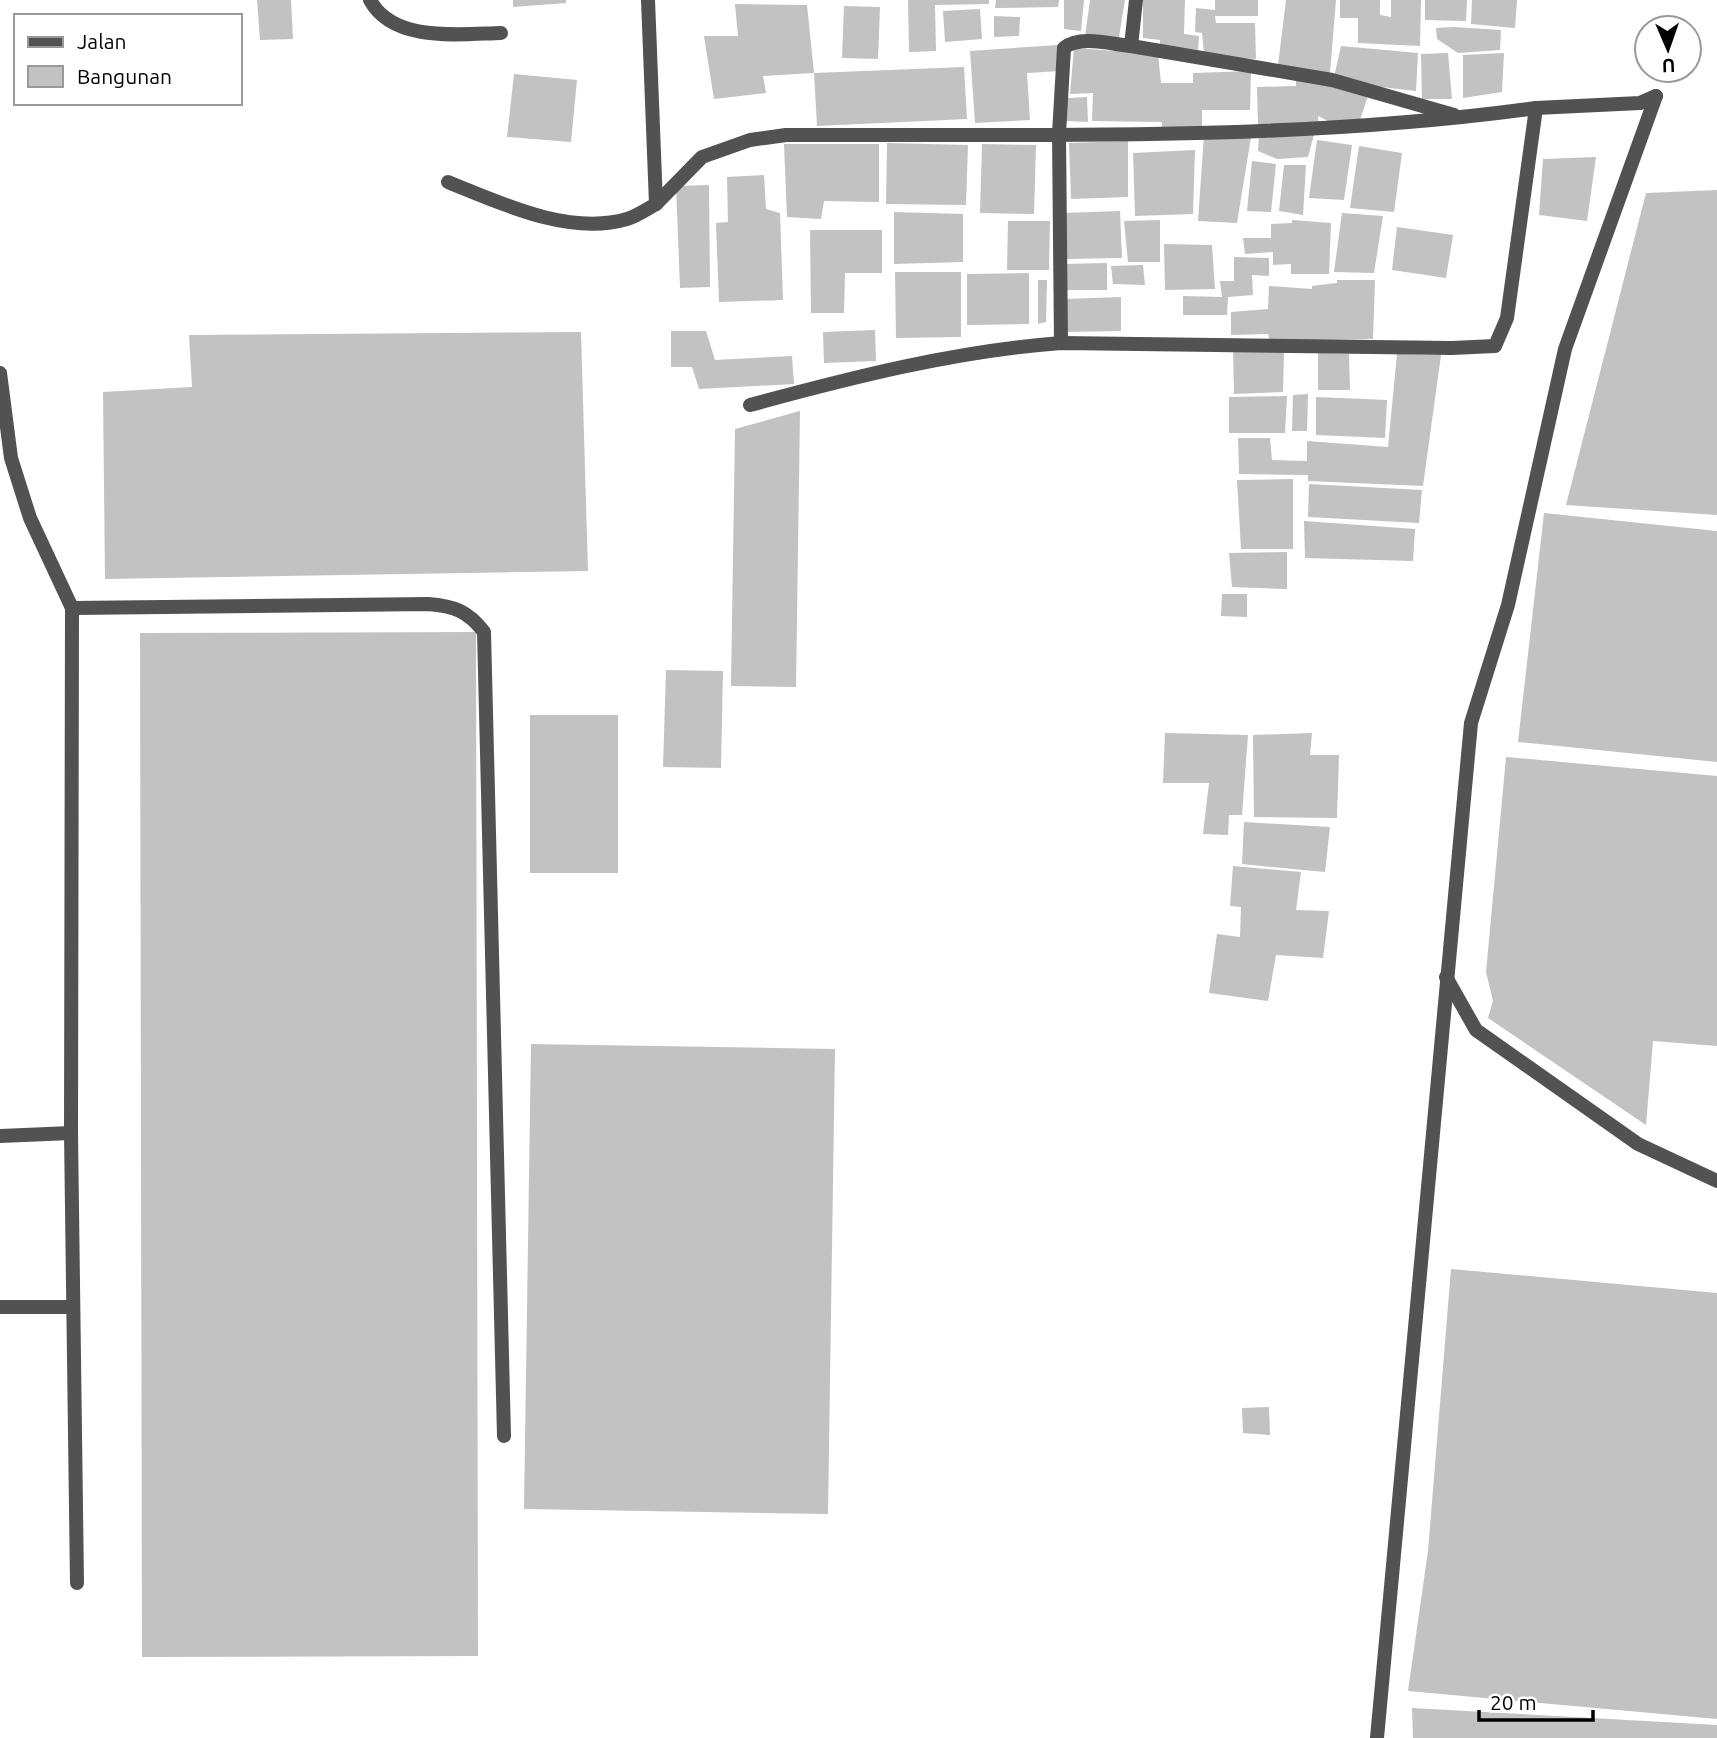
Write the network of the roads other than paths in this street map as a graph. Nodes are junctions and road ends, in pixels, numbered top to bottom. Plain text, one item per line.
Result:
1 (370, 0) edge
2 (648, 0) edge
3 (1136, 0) edge
4 (501, 33) dead end
5 (1131, 46) junction
6 (1536, 108) junction
7 (1462, 118) junction
8 (1059, 134) junction
9 (448, 182) dead end
10 (656, 204) junction
11 (1061, 343) junction
12 (0, 373) edge
13 (750, 405) dead end
14 (72, 608) junction
15 (1446, 977) junction
16 (71, 1133) junction
17 (0, 1136) edge
18 (1717, 1181) edge
19 (0, 1307) edge
20 (73, 1307) junction
21 (504, 1436) dead end
22 (77, 1583) dead end
23 (1377, 1738) edge

1 - 4 street
2 - 10 street
3 - 5 street
5 - 7 street
5 - 8 street
6 - 7 street
6 - 11 street
6 - 15 street
7 - 8 street
8 - 10 street
8 - 11 street
9 - 10 street
11 - 13 street
12 - 14 street
14 - 16 street
14 - 21 street
15 - 18 street
15 - 23 street
16 - 17 street
16 - 20 street
19 - 20 street
20 - 22 street

